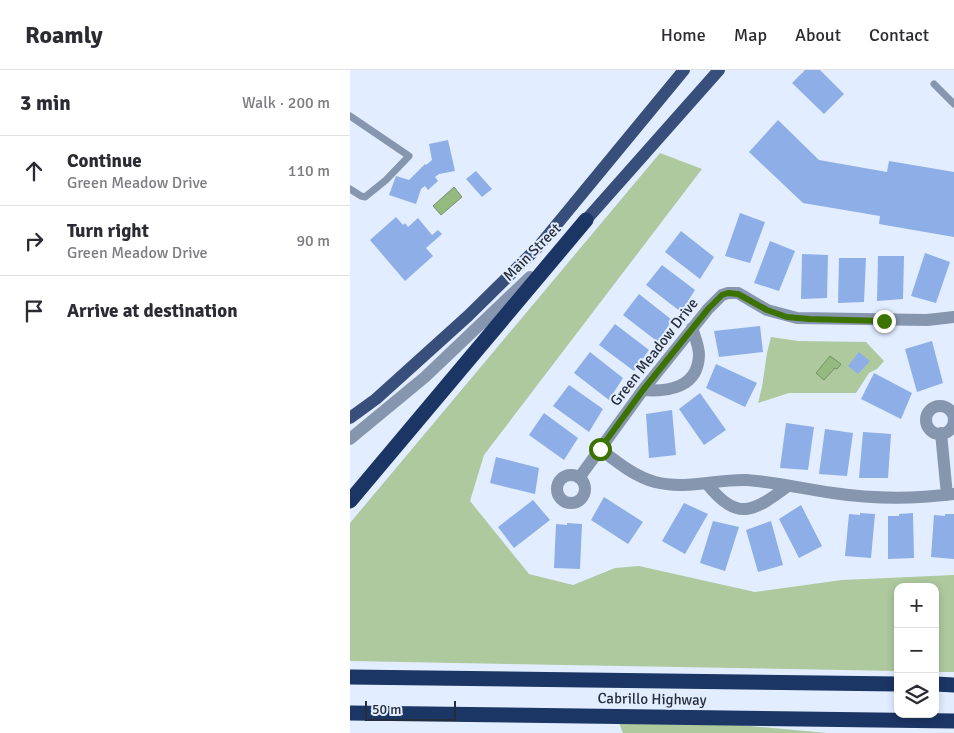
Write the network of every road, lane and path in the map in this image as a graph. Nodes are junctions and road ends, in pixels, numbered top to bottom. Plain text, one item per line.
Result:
1 (684, 70) edge
2 (719, 70) edge
3 (934, 84) dead end
4 (954, 104) edge
5 (350, 116) edge
6 (350, 189) edge
7 (586, 220) junction
8 (954, 317) edge
9 (692, 328) junction
10 (643, 390) junction
11 (376, 399) junction
12 (350, 413) edge
13 (350, 418) edge
14 (941, 434) dead end
15 (350, 439) edge
16 (600, 449) junction
17 (579, 478) dead end
18 (707, 484) junction
19 (788, 486) junction
20 (950, 495) edge
21 (350, 501) edge
22 (350, 677) edge
23 (894, 684) edge
24 (939, 684) edge
25 (954, 684) edge
26 (350, 713) edge
27 (954, 721) edge

1 - 11 main road, Main Street
2 - 7 main road, Main Street
3 - 4 lane
5 - 6 lane
7 - 15 street, Main Street
7 - 21 highway
8 - 9 street, Green Meadow Drive
9 - 10 street, Green Meadow Drive
9 - 10 street
10 - 16 street, Green Meadow Drive
11 - 12 street
11 - 13 main road, Main Street
14 - 20 street
16 - 17 street, Green Meadow Drive
16 - 18 street
18 - 19 street
18 - 19 street
19 - 20 street
22 - 23 highway, Cabrillo Highway
24 - 25 highway
26 - 27 highway, Cabrillo Highway

